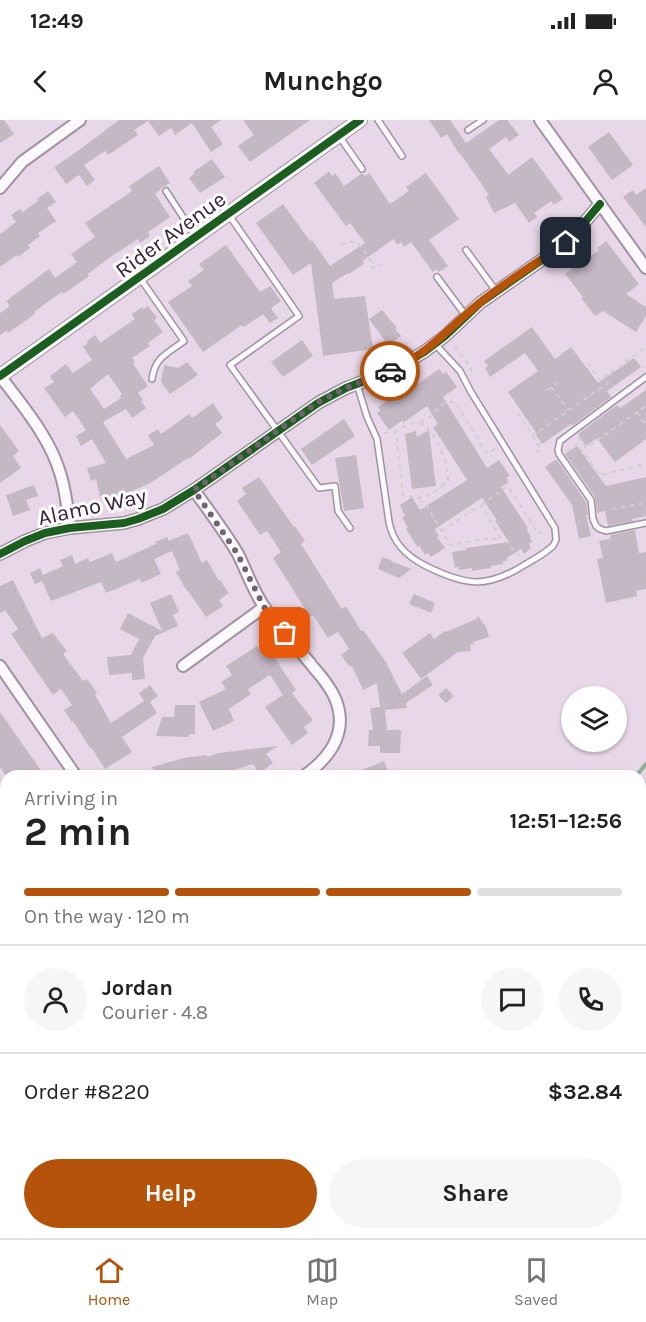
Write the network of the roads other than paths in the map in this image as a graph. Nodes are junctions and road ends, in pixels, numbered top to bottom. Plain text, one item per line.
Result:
1 (80, 120) edge
2 (360, 120) edge
3 (378, 120) edge
4 (483, 120) edge
5 (540, 120) edge
6 (468, 130) dead end
7 (339, 135) junction
8 (402, 156) dead end
9 (362, 169) dead end
10 (0, 188) edge
11 (165, 191) dead end
12 (600, 204) junction
13 (228, 214) junction
14 (196, 237) junction
15 (466, 250) dead end
16 (646, 268) edge
17 (437, 277) dead end
18 (140, 278) junction
19 (496, 291) junction
20 (466, 316) junction
21 (435, 344) junction
22 (0, 376) edge
23 (646, 377) edge
24 (152, 380) dead end
25 (357, 384) junction
26 (277, 430) junction
27 (194, 490) junction
28 (646, 523) edge
29 (70, 528) junction
30 (350, 528) dead end
31 (0, 554) edge
32 (264, 607) junction
33 (0, 666) edge
34 (183, 666) dead end
35 (72, 770) edge
36 (317, 770) edge

1 - 10 street
2 - 7 street, Rider Avenue
3 - 8 lane
4 - 6 lane
5 - 12 street
7 - 9 lane
7 - 13 street, Rider Avenue
11 - 14 lane
12 - 16 street
12 - 19 street, Alamo Way
13 - 14 street, Rider Avenue
13 - 26 lane
14 - 18 street, Rider Avenue
15 - 19 lane
17 - 20 lane
18 - 22 street, Rider Avenue
18 - 24 lane
19 - 20 street, Alamo Way
20 - 21 street, Alamo Way
21 - 25 street, Alamo Way
21 - 25 lane
22 - 29 street
23 - 28 lane
25 - 26 street, Alamo Way
26 - 27 street, Alamo Way
26 - 30 lane
27 - 29 street, Alamo Way
27 - 32 street
29 - 31 street, Alamo Way
32 - 34 street
32 - 36 street
33 - 35 street

